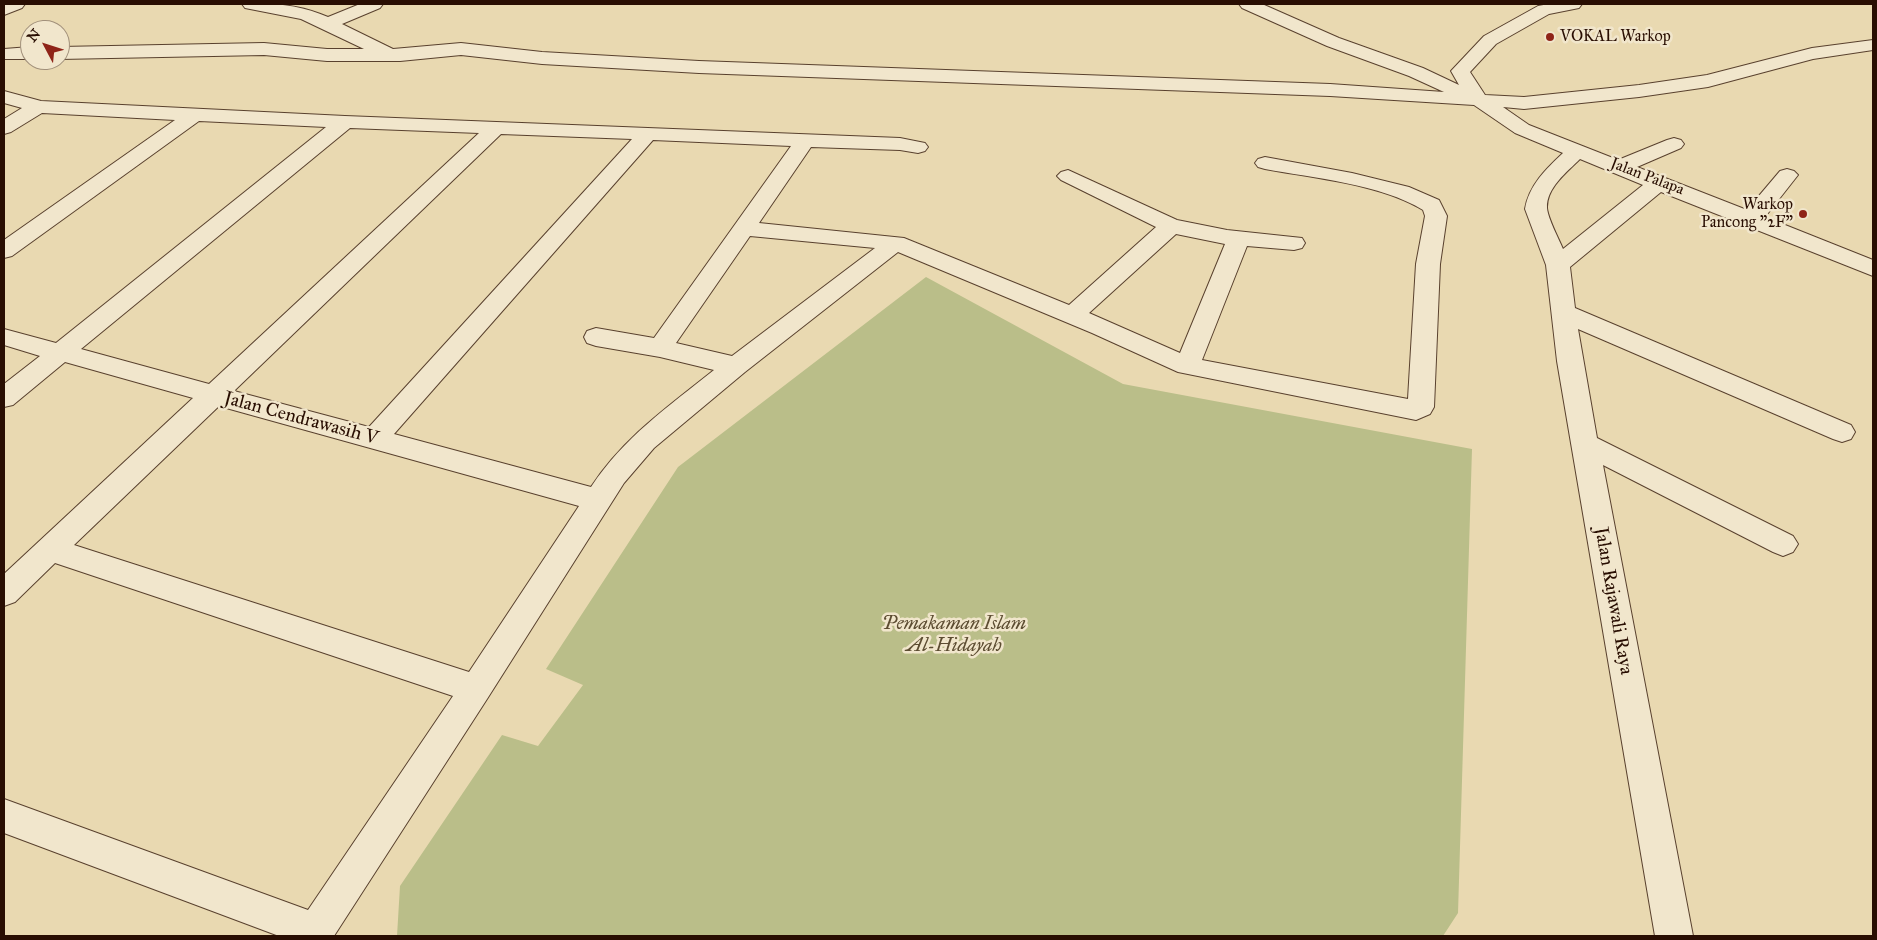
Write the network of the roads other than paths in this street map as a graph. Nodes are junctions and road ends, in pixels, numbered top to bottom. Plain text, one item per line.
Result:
1 (16, 4) edge
2 (251, 4) edge
3 (374, 4) edge
4 (1248, 4) edge
5 (1573, 4) edge
6 (4, 10) edge
7 (327, 24) junction
8 (1873, 45) edge
9 (20, 53) edge
10 (70, 53) edge
11 (4, 54) edge
12 (400, 55) junction
13 (4, 97) edge
14 (1480, 100) junction
15 (40, 107) junction
16 (194, 115) junction
17 (345, 122) junction
18 (4, 128) edge
19 (496, 128) junction
20 (647, 135) junction
21 (804, 142) junction
22 (1674, 144) dead end
23 (918, 147) dead end
24 (1578, 150) junction
25 (1265, 162) dead end
26 (1621, 166) junction
27 (1787, 175) dead end
28 (1068, 176) dead end
29 (1660, 182) junction
30 (1752, 218) junction
31 (1543, 225) junction
32 (1171, 226) junction
33 (743, 228) junction
34 (1237, 238) junction
35 (1590, 242) junction
36 (896, 243) junction
37 (1294, 244) dead end
38 (4, 252) edge
39 (1558, 265) junction
40 (1873, 268) edge
41 (1564, 313) junction
42 (1072, 315) junction
43 (4, 337) edge
44 (596, 337) dead end
45 (660, 348) junction
46 (60, 353) junction
47 (736, 366) junction
48 (1187, 366) junction
49 (214, 395) junction
50 (4, 398) edge
51 (1842, 432) dead end
52 (374, 439) junction
53 (1585, 444) junction
54 (597, 500) junction
55 (1783, 544) dead end
56 (50, 550) junction
57 (4, 593) edge
58 (476, 689) junction
59 (4, 816) edge
60 (314, 933) edge
61 (1674, 936) edge

1 - 6 street
2 - 7 street
3 - 7 street
4 - 14 street
5 - 14 street
7 - 12 street
8 - 14 street
9 - 11 street
10 - 12 street
12 - 14 street
13 - 15 street
14 - 24 street, Jalan Palapa
15 - 16 street
15 - 18 street
16 - 17 street
16 - 38 street
17 - 19 street
17 - 46 street
19 - 20 street
19 - 49 street
20 - 21 street
20 - 52 street
21 - 23 street
21 - 33 street
22 - 26 street
24 - 26 street, Jalan Palapa
24 - 31 street, Jalan Rajawali Raya
25 - 48 street
26 - 29 street, Jalan Palapa
27 - 30 street
28 - 32 street
29 - 30 street, Jalan Palapa
29 - 35 street
30 - 40 street, Jalan Palapa
31 - 35 street
31 - 39 street, Jalan Rajawali Raya
32 - 34 street
32 - 42 street
33 - 36 street
33 - 45 street
34 - 37 street
34 - 48 street
35 - 39 street
36 - 42 street
36 - 47 street
39 - 41 street, Jalan Rajawali Raya
41 - 51 street
41 - 53 street, Jalan Rajawali Raya
42 - 48 street
43 - 46 street, Jalan Cendrawasih V
44 - 45 street
45 - 47 street
46 - 49 street, Jalan Cendrawasih V
46 - 50 street
47 - 54 street
49 - 52 street, Jalan Cendrawasih V
49 - 56 street
52 - 54 street, Jalan Cendrawasih V
53 - 55 street
53 - 61 street, Jalan Rajawali Raya
54 - 58 street
56 - 57 street
56 - 58 street
58 - 60 street
59 - 60 street

